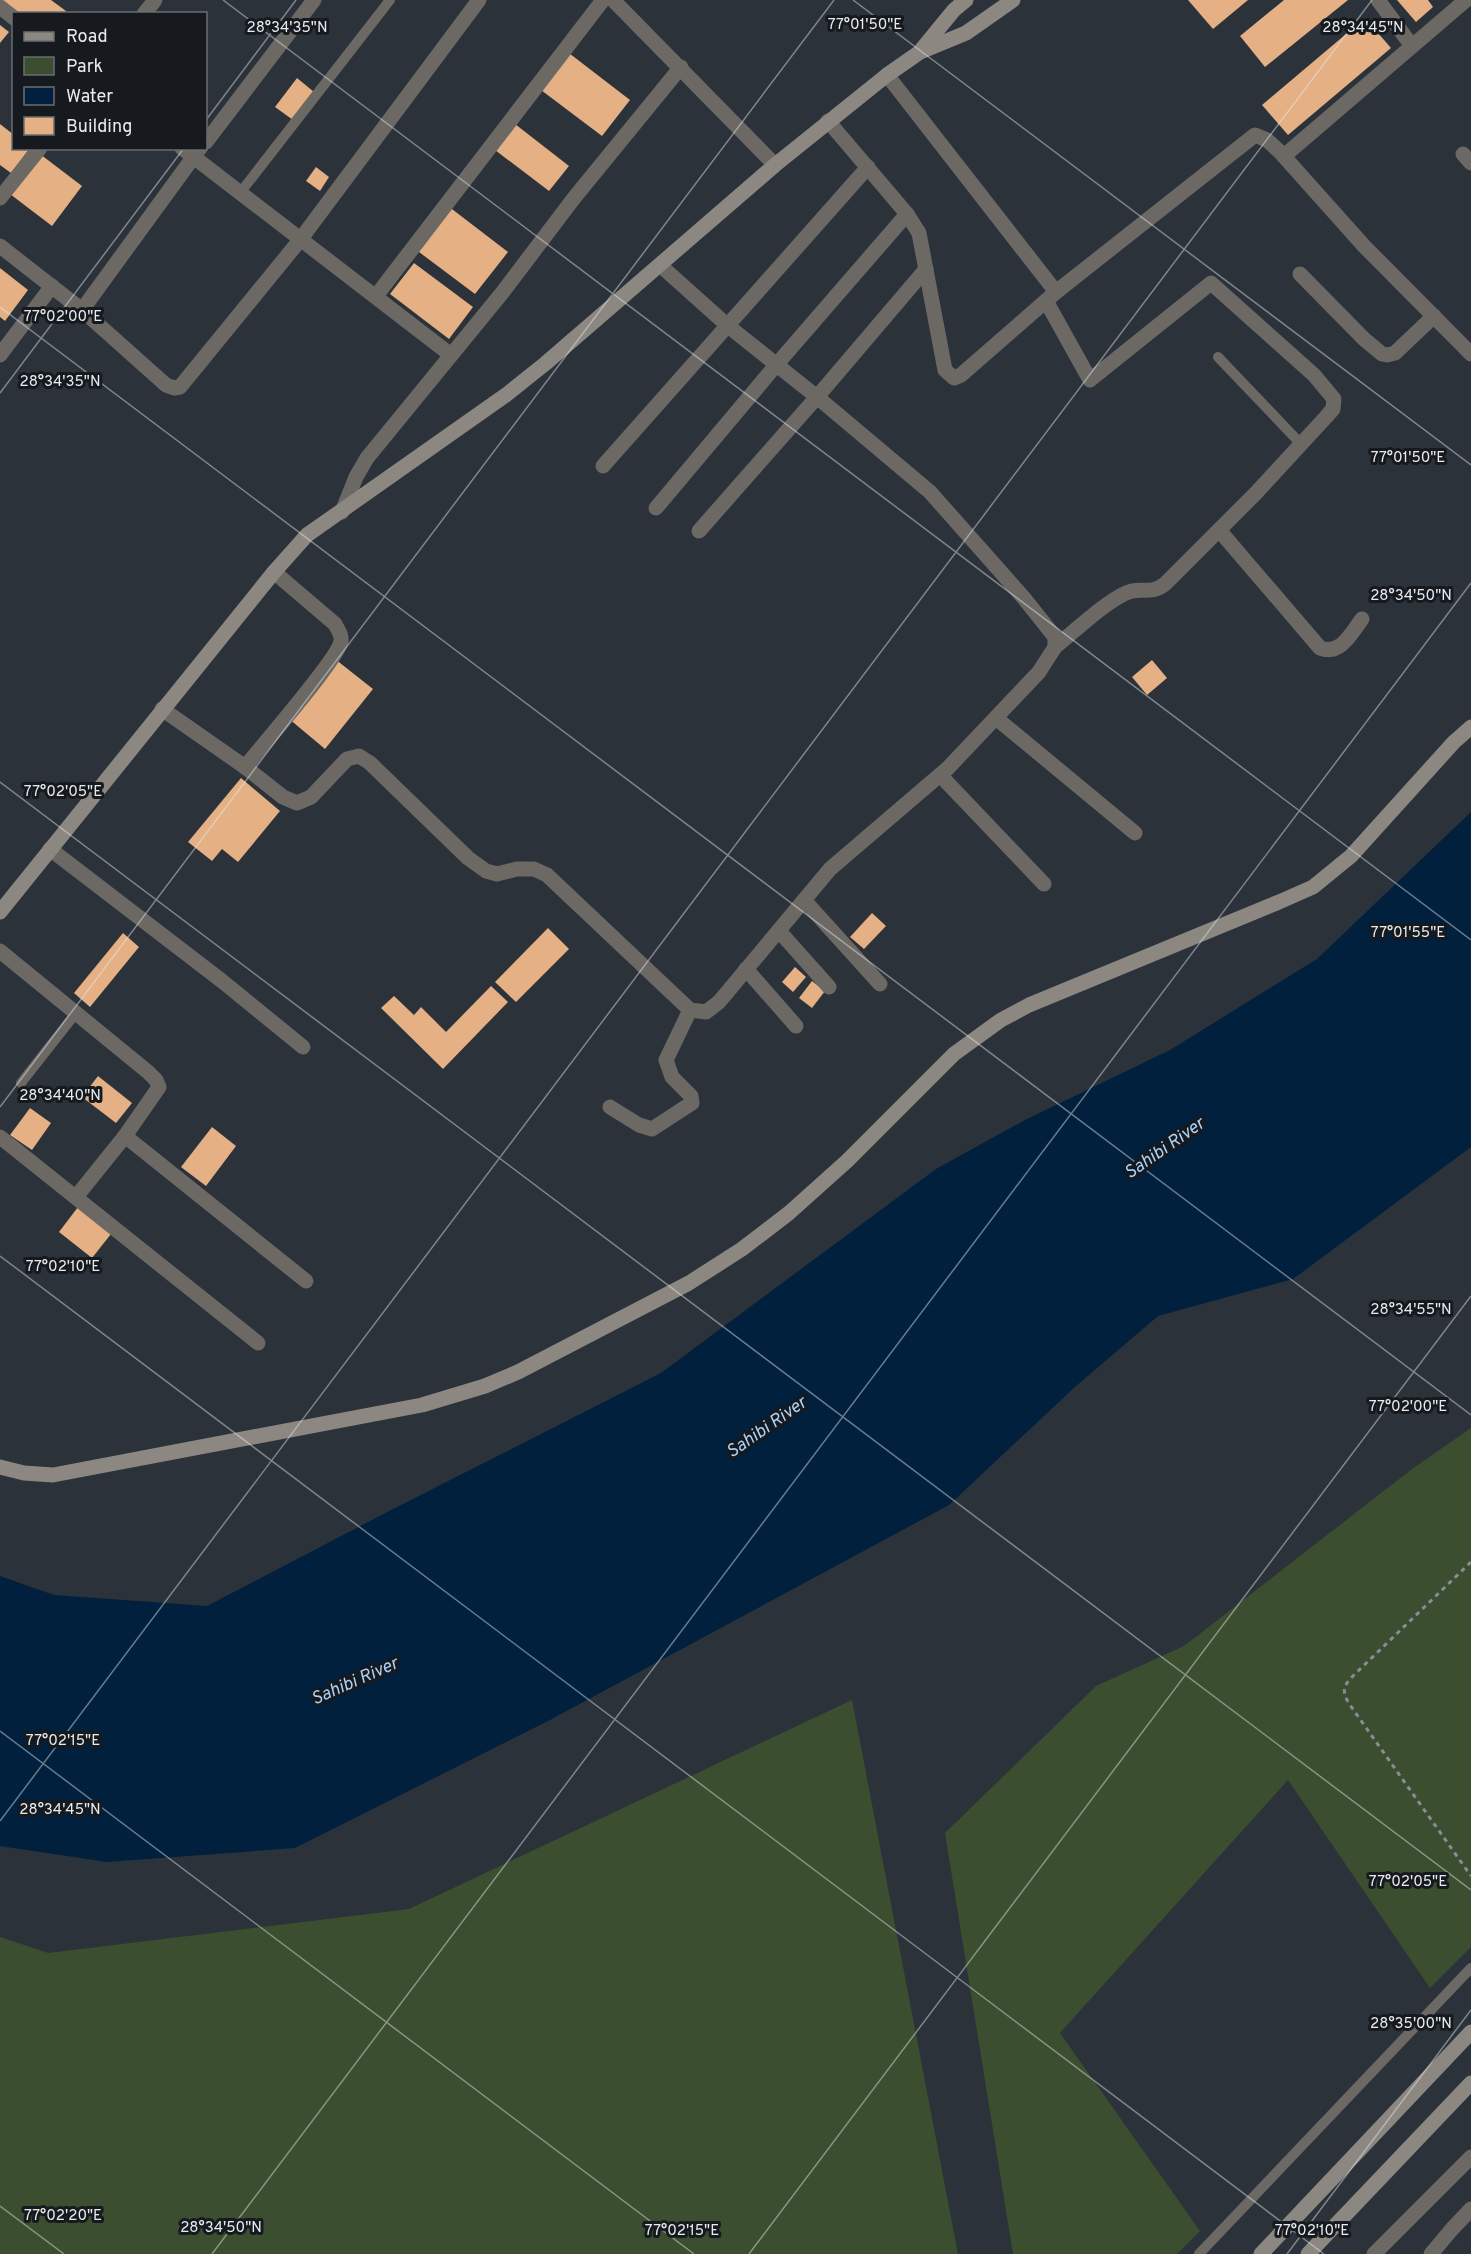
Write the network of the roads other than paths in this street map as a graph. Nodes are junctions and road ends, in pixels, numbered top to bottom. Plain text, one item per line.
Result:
1 (314, 0) edge
2 (390, 0) edge
3 (479, 0) edge
4 (603, 0) edge
5 (966, 0) edge
6 (1013, 0) edge
7 (1378, 0) edge
8 (1466, 0) edge
9 (619, 2) edge
10 (0, 7) edge
11 (12, 16) edge
12 (1412, 46) junction
13 (920, 52) junction
14 (681, 67) junction
15 (887, 75) junction
16 (828, 121) junction
17 (207, 141) edge
18 (38, 150) edge
19 (192, 151) edge
20 (1284, 156) junction
21 (775, 165) junction
22 (868, 167) junction
23 (240, 194) junction
24 (0, 198) edge
25 (908, 214) junction
26 (300, 240) junction
27 (0, 246) edge
28 (661, 266) junction
29 (926, 268) junction
30 (1300, 274) dead end
31 (52, 286) junction
32 (376, 296) junction
33 (1051, 297) junction
34 (82, 310) junction
35 (1434, 316) junction
36 (728, 326) junction
37 (1471, 354) edge
38 (0, 355) edge
39 (451, 355) junction
40 (1218, 357) dead end
41 (777, 364) junction
42 (817, 397) junction
43 (1301, 444) junction
44 (603, 466) dead end
45 (656, 508) dead end
46 (342, 512) junction
47 (1219, 530) junction
48 (699, 531) dead end
49 (274, 572) junction
50 (1362, 620) dead end
51 (1055, 647) junction
52 (162, 710) junction
53 (996, 718) junction
54 (1471, 727) edge
55 (245, 767) junction
56 (940, 775) junction
57 (1135, 833) dead end
58 (50, 849) junction
59 (1044, 884) dead end
60 (804, 900) junction
61 (2, 906) edge
62 (779, 931) junction
63 (0, 951) edge
64 (746, 969) junction
65 (879, 984) dead end
66 (829, 987) dead end
67 (690, 1010) junction
68 (76, 1013) junction
69 (796, 1026) dead end
70 (303, 1047) dead end
71 (21, 1083) dead end
72 (610, 1107) dead end
73 (125, 1136) junction
74 (0, 1137) edge
75 (76, 1197) junction
76 (306, 1281) dead end
77 (258, 1343) dead end
78 (0, 1467) edge
79 (1471, 1968) edge
80 (1471, 2032) edge
81 (1471, 2083) edge
82 (1471, 2157) edge
83 (1471, 2209) edge
84 (1199, 2254) edge
85 (1261, 2254) edge
86 (1308, 2254) edge
87 (1374, 2254) edge
88 (1431, 2254) edge

1 - 17 street
2 - 23 lane
3 - 26 street
4 - 32 street
5 - 13 street
6 - 13 street
7 - 12 street
8 - 12 street
9 - 14 street
10 - 11 street
12 - 20 street
13 - 15 street
14 - 21 street
14 - 39 street
15 - 16 street
15 - 33 street
16 - 21 street
16 - 22 street
18 - 24 street
19 - 23 street
19 - 34 street
20 - 33 street
20 - 35 street
21 - 28 street
22 - 25 street
22 - 36 street
23 - 26 street
25 - 29 street
25 - 41 street
26 - 32 street
26 - 34 street
27 - 31 street
28 - 36 street
28 - 46 street
29 - 33 street
29 - 42 street
30 - 35 street
31 - 34 street
31 - 38 street
32 - 39 street
33 - 43 street
35 - 37 street
36 - 41 street
36 - 44 street
39 - 46 street
40 - 43 lane
41 - 42 street
41 - 45 street
42 - 48 street
42 - 51 street
43 - 47 street
46 - 49 street
47 - 50 street
47 - 51 street
49 - 52 street
49 - 55 street
51 - 53 street
52 - 55 street
52 - 58 street
53 - 56 street
53 - 57 street
54 - 78 street
55 - 67 street
56 - 59 street
56 - 60 street
58 - 61 street
58 - 70 street
60 - 62 street
60 - 65 street
62 - 64 street
62 - 66 street
63 - 68 street
64 - 67 street
64 - 69 street
67 - 72 street
68 - 71 lane
68 - 73 street
73 - 75 street
73 - 76 street
74 - 75 street
75 - 77 street
79 - 84 lane
80 - 85 street
81 - 86 street
82 - 87 street
83 - 88 street

